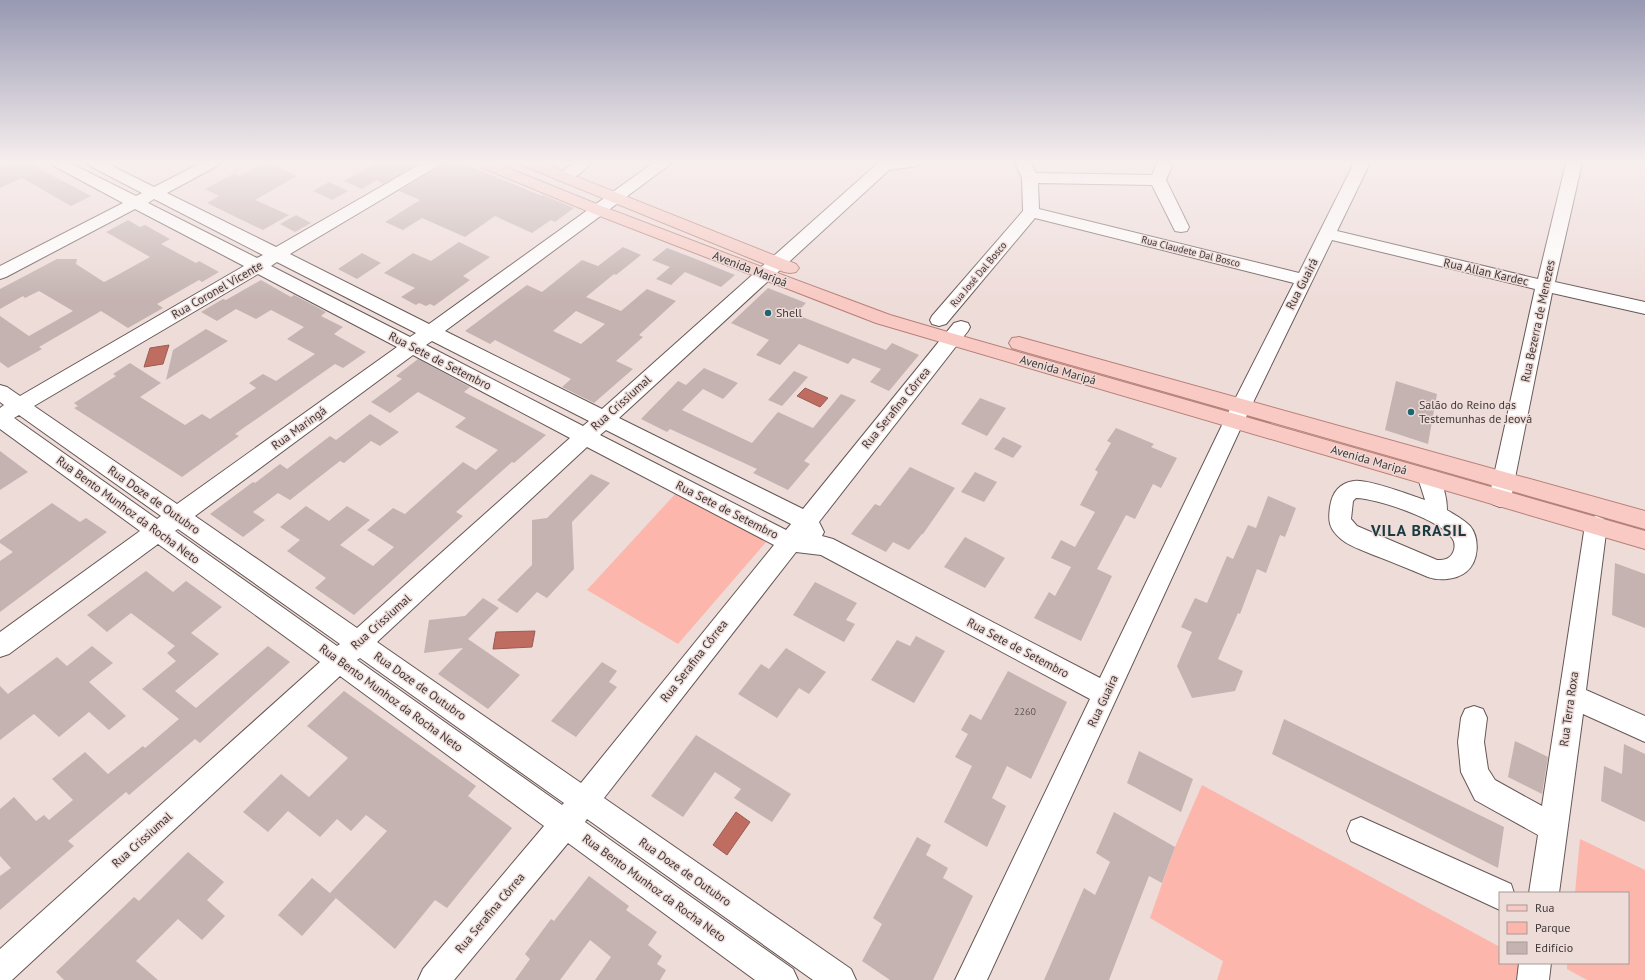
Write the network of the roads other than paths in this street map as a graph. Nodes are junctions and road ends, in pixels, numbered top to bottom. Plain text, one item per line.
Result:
1 (123, 209) edge
2 (149, 209) edge
3 (186, 209) edge
4 (355, 209) edge
5 (601, 209) edge
6 (619, 209) edge
7 (836, 209) edge
8 (1031, 209) edge
9 (1172, 209) edge
10 (1340, 209) edge
11 (1563, 209) edge
12 (1031, 212) junction
13 (1181, 227) dead end
14 (1328, 234) junction
15 (276, 255) junction
16 (258, 266) junction
17 (770, 268) junction
18 (0, 273) edge
19 (1304, 280) junction
20 (1545, 286) junction
21 (1645, 308) edge
22 (430, 333) junction
23 (955, 333) junction
24 (412, 346) junction
25 (5, 408) edge
26 (1238, 414) junction
27 (603, 419) junction
28 (585, 436) junction
29 (1430, 468) junction
30 (1502, 489) junction
31 (1436, 514) junction
32 (1645, 520) edge
33 (805, 521) junction
34 (168, 524) junction
35 (1596, 525) junction
36 (1645, 540) edge
37 (789, 542) junction
38 (825, 546) junction
39 (359, 642) junction
40 (0, 646) edge
41 (339, 660) junction
42 (1106, 694) junction
43 (1571, 696) junction
44 (1474, 718) dead end
45 (1645, 729) edge
46 (584, 801) junction
47 (565, 824) junction
48 (1553, 828) junction
49 (1361, 831) dead end
50 (1544, 892) edge
51 (1499, 895) edge
52 (1535, 964) edge
53 (0, 970) edge
54 (434, 980) edge
55 (782, 980) edge
56 (840, 980) edge
57 (971, 980) edge
58 (1533, 980) edge

1 - 18 street
2 - 16 street, Rua Sete de Setembro
3 - 15 street, Rua Sete de Setembro
4 - 15 street, Rua Coronel Vicente
5 - 22 street, Rua Maringá
6 - 17 main road, Avenida Maripá
7 - 17 street, Rua Crissiumal
8 - 12 street
9 - 13 street
10 - 14 street, Rua Guairá
11 - 20 street, Rua Bezerra de Menezes
12 - 19 street, Rua Claudete Dal Bosco
12 - 23 street, Rua José Dal Bosco
14 - 19 street, Rua Guairá
14 - 20 street, Rua Allan Kardec
15 - 16 street, Rua Coronel Vicente
15 - 22 street, Rua Sete de Setembro
16 - 24 street, Rua Sete de Setembro
16 - 25 street, Rua Coronel Vicente
17 - 23 main road, Avenida Maripá
17 - 27 street, Rua Crissiumal
19 - 26 street, Rua Guairá
20 - 21 street, Rua Allan Kardec
20 - 30 street, Rua Bezerra de Menezes
22 - 24 street, Rua Maringá
22 - 27 street, Rua Sete de Setembro
23 - 26 main road, Avenida Maripá
23 - 33 street, Rua Serafina Côrrea
24 - 28 street, Rua Sete de Setembro
24 - 34 street, Rua Maringá
25 - 34 street, Rua Bento Munhoz da Rocha Neto
26 - 29 main road, Avenida Maripá
26 - 42 street, Rua Guaíra
27 - 28 street, Rua Crissiumal
27 - 33 street, Rua Sete de Setembro
28 - 37 street, Rua Sete de Setembro
28 - 39 street, Rua Crissiumal
29 - 30 main road, Avenida Maripá
29 - 31 street
30 - 32 main road, Avenida Maripá
30 - 35 main road, Avenida Maripá
31 - 31 street
33 - 37 street, Rua Serafina Côrrea
33 - 38 street, Rua Sete de Setembro
34 - 39 street, Rua Doze de Outubro
34 - 40 street, Rua Maringá
34 - 41 street, Rua Bento Munhoz da Rocha Neto
35 - 36 main road, Avenida Maripá
35 - 43 street, Rua Terra Roxa
37 - 38 street, Rua Sete de Setembro
37 - 46 street, Rua Serafina Côrrea
38 - 42 street, Rua Sete de Setembro
39 - 41 street, Rua Crissiumal
39 - 46 street, Rua Doze de Outubro
41 - 47 street, Rua Bento Munhoz da Rocha Neto
41 - 53 street, Rua Crissiumal
42 - 57 street, Rua Guaíra
43 - 45 street
43 - 48 street, Rua Terra Roxa
44 - 48 street
46 - 47 street, Rua Serafina Côrrea
46 - 56 street, Rua Doze de Outubro
47 - 54 street, Rua Serafina Côrrea
47 - 55 street, Rua Bento Munhoz da Rocha Neto
48 - 50 street, Rua Terra Roxa
49 - 51 street
52 - 58 street

